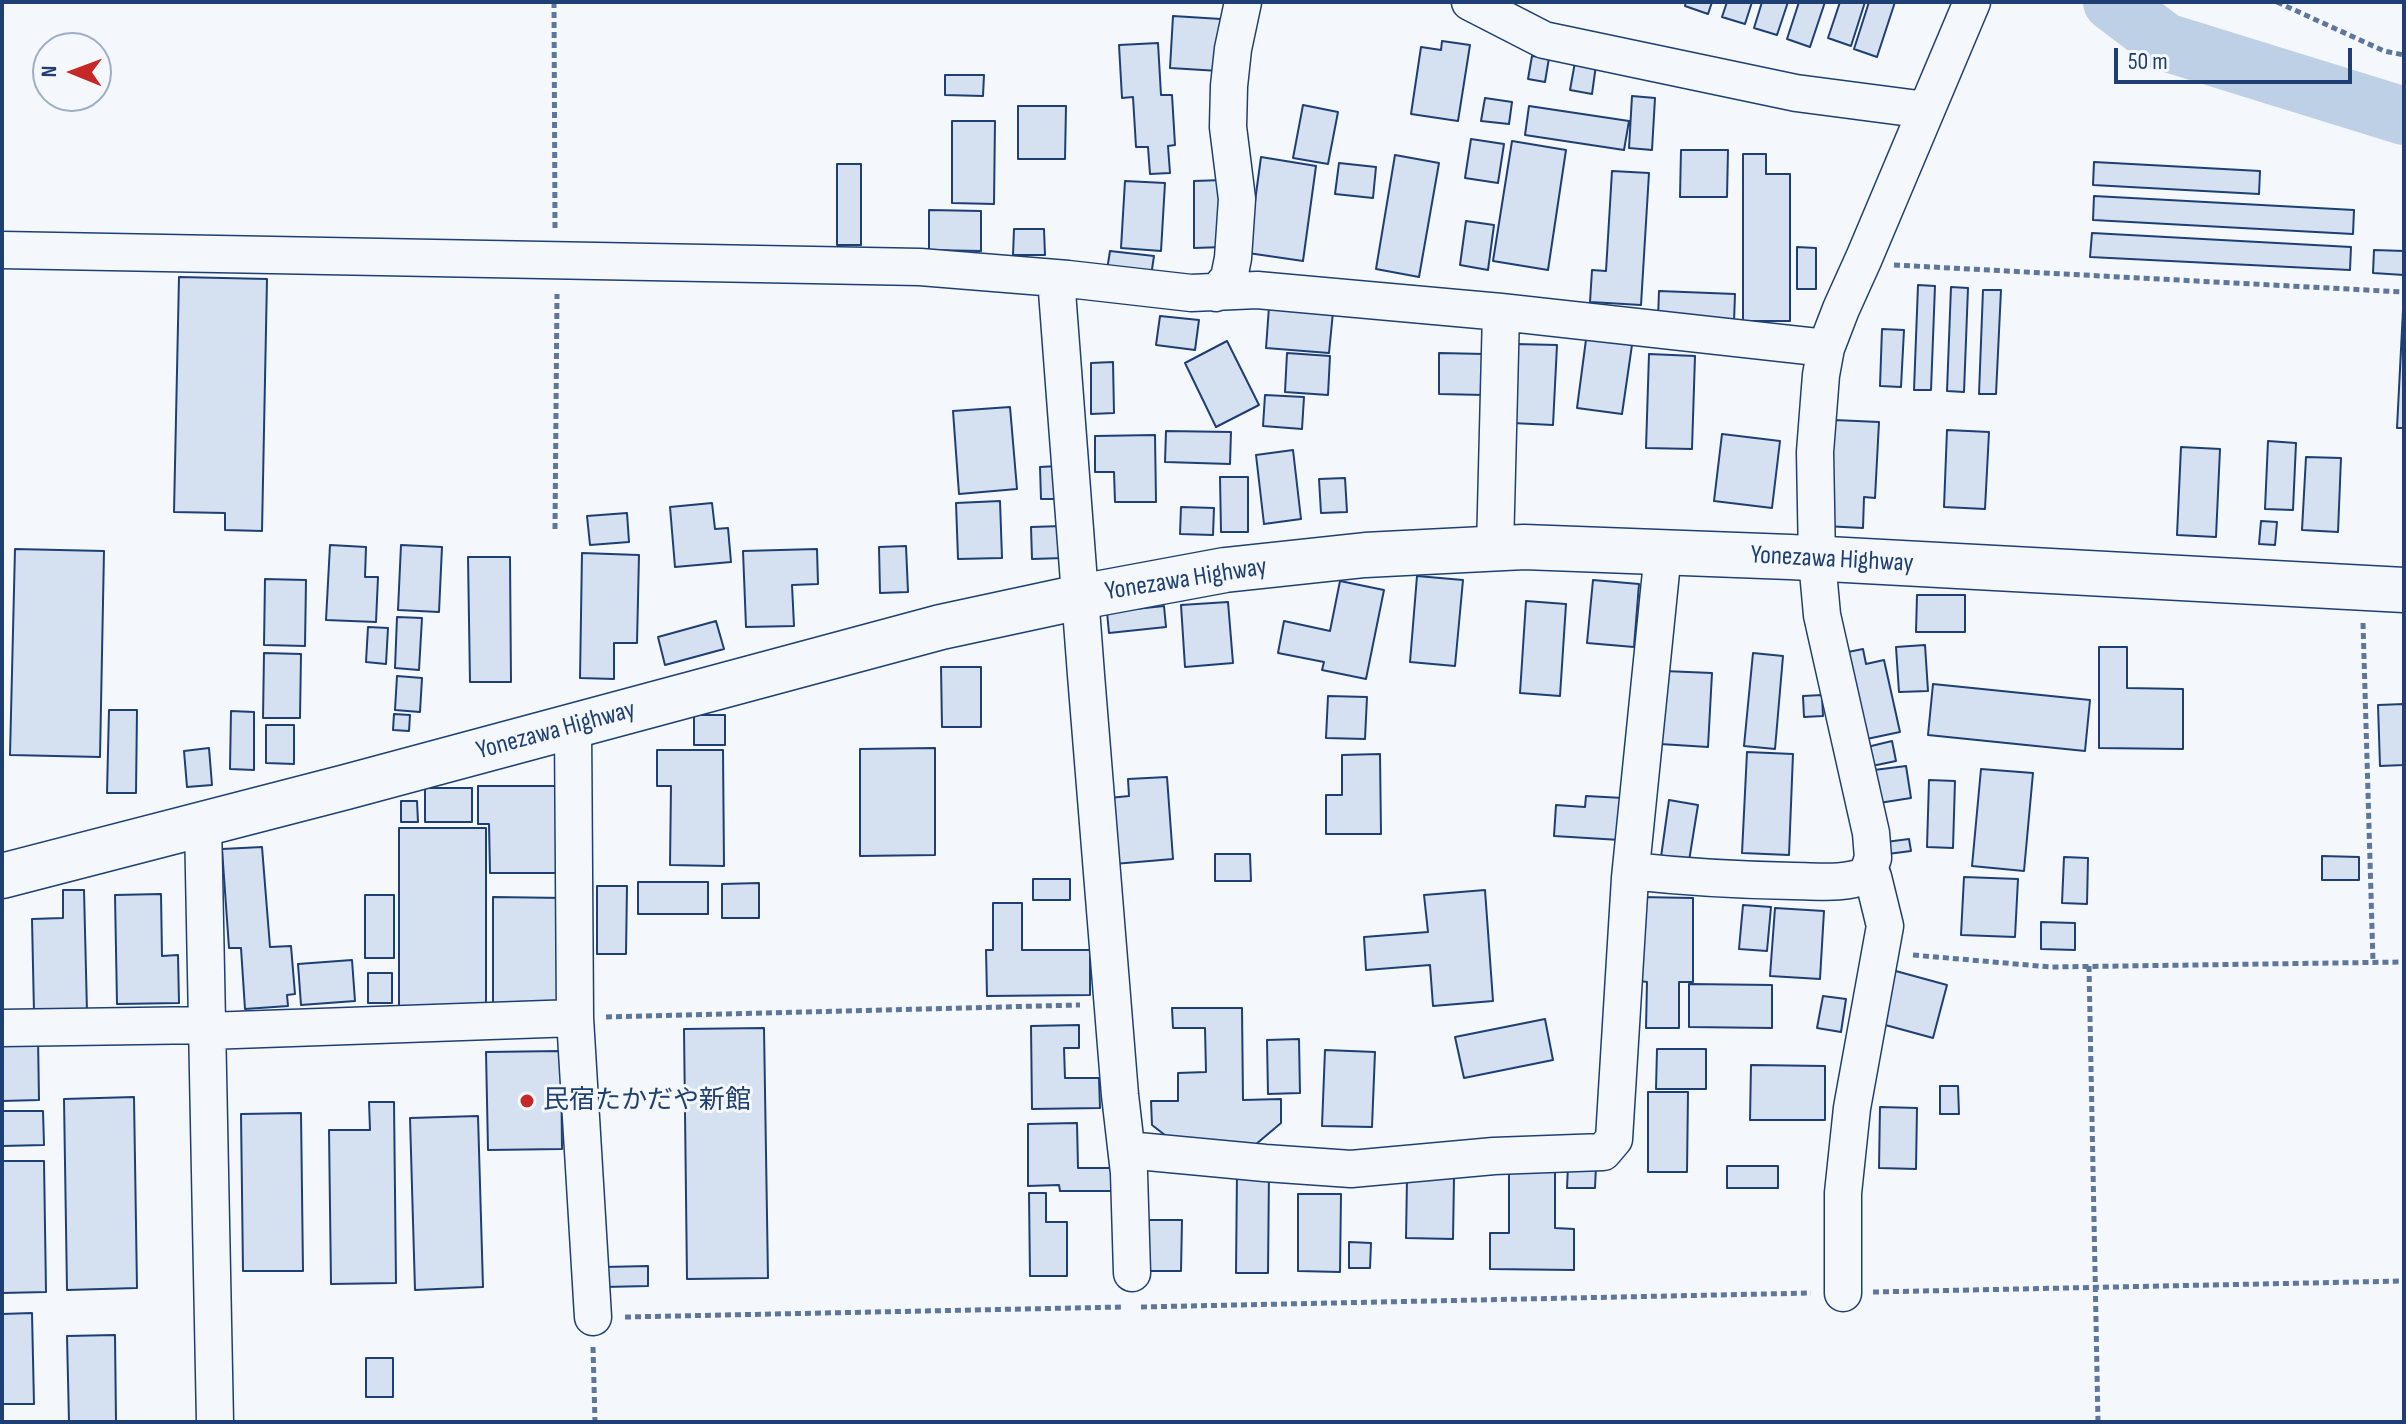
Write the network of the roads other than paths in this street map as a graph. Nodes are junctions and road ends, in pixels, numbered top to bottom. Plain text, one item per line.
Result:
1 (1243, 2) edge
2 (1470, 2) edge
3 (1972, 2) edge
4 (1926, 110) junction
5 (2, 250) edge
6 (1056, 278) junction
7 (1216, 293) junction
8 (1501, 312) junction
9 (1826, 348) junction
10 (1495, 549) junction
11 (1663, 552) junction
12 (1817, 560) junction
13 (2383, 589) edge
14 (1080, 598) junction
15 (573, 726) junction
16 (203, 823) junction
17 (1631, 871) junction
18 (1867, 875) junction
19 (2, 876) edge
20 (575, 1018) junction
21 (2, 1028) edge
22 (207, 1028) junction
23 (1127, 1150) junction
24 (1132, 1273) dead end
25 (1843, 1293) road end
26 (593, 1317) road end
27 (215, 1422) edge

1 - 7 street
2 - 4 street
3 - 4 street
4 - 9 street
5 - 6 street
6 - 7 street
6 - 14 street
7 - 8 street
8 - 9 street
8 - 10 street
9 - 12 street
10 - 11 highway, Yonezawa Highway
10 - 14 highway, Yonezawa Highway
11 - 12 highway, Yonezawa Highway
11 - 17 street
12 - 13 highway, Yonezawa Highway
12 - 18 street
14 - 15 highway, Yonezawa Highway
14 - 23 street
15 - 16 highway, Yonezawa Highway
15 - 20 street
16 - 19 highway, Yonezawa Highway
16 - 22 street
17 - 18 street
17 - 23 street
18 - 25 street
20 - 22 street
20 - 26 street
21 - 22 street
22 - 27 street
23 - 24 street

